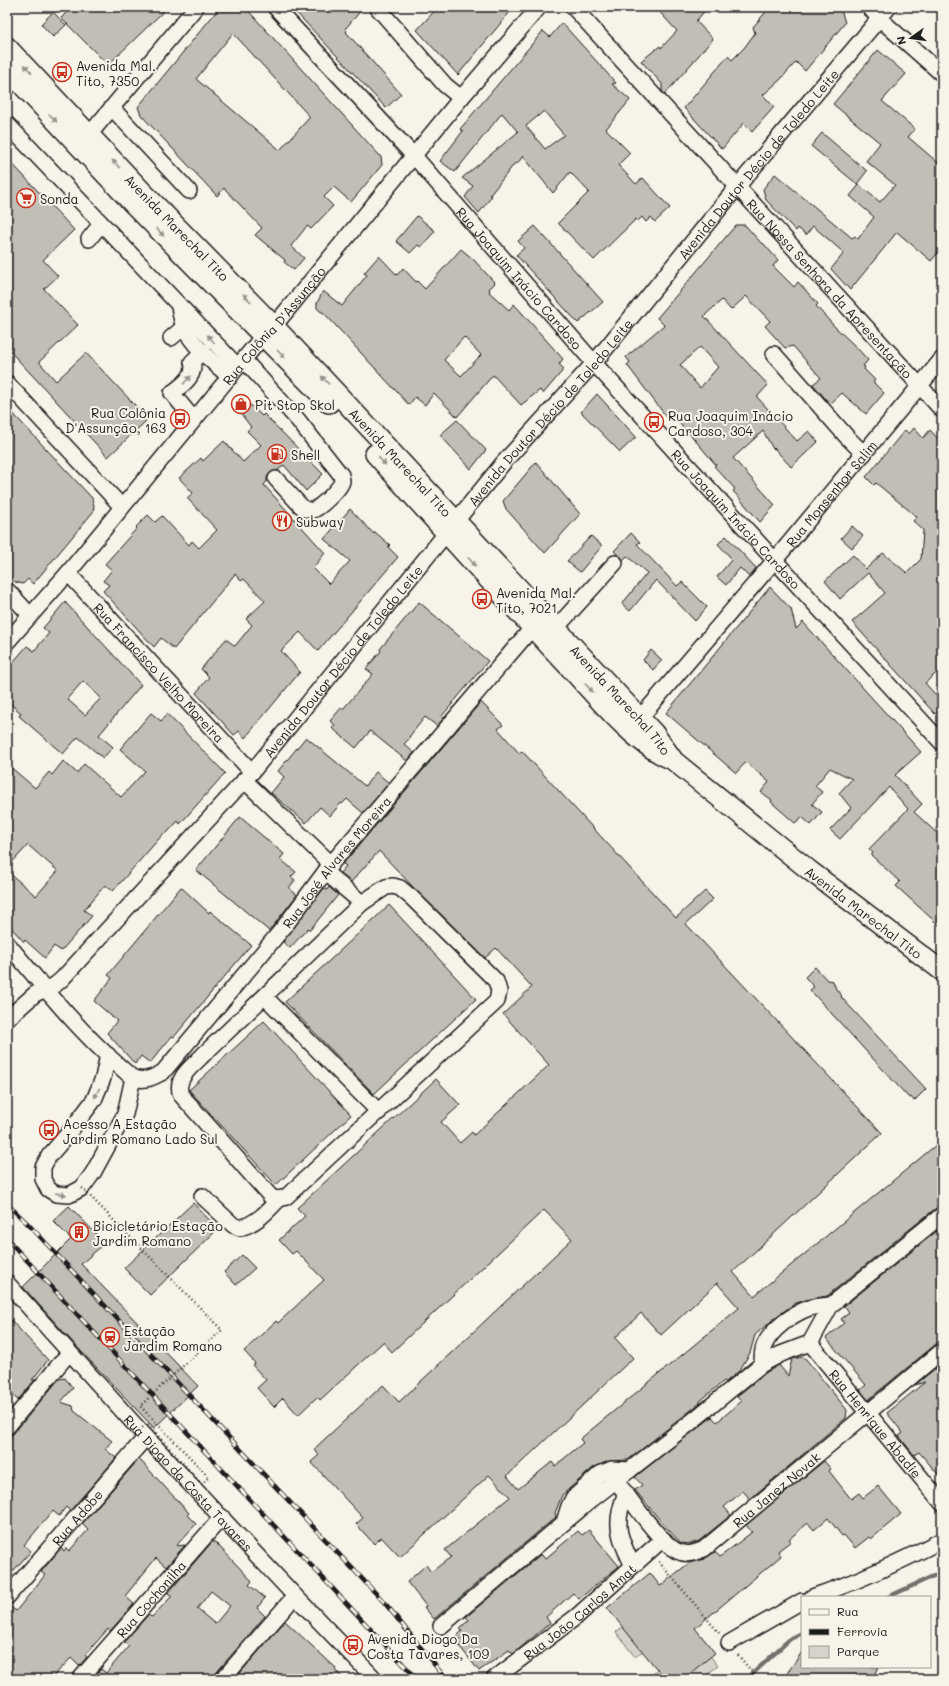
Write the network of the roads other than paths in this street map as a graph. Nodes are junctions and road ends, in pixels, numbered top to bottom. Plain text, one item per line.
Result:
1 (196, 7) edge
2 (275, 7) edge
3 (377, 7) edge
4 (539, 7) edge
5 (573, 7) edge
6 (869, 7) edge
7 (885, 13) edge
8 (7, 47) edge
9 (7, 69) edge
10 (942, 74) edge
11 (461, 98) junction
12 (112, 108) junction
13 (7, 124) edge
14 (89, 135) junction
15 (414, 156) junction
16 (737, 187) junction
17 (189, 191) dead end
18 (101, 224) junction
19 (89, 239) dead end
20 (178, 305) junction
21 (184, 327) junction
22 (268, 331) junction
23 (171, 338) dead end
24 (203, 351) junction
25 (774, 354) dead end
26 (942, 359) edge
27 (594, 363) junction
28 (237, 368) junction
29 (7, 383) edge
30 (920, 386) junction
31 (942, 410) edge
32 (194, 420) junction
33 (864, 454) junction
34 (276, 479) dead end
35 (122, 507) junction
36 (451, 527) junction
37 (775, 560) junction
38 (615, 563) dead end
39 (68, 573) junction
40 (7, 590) edge
41 (30, 615) junction
42 (532, 628) junction
43 (556, 628) junction
44 (7, 642) edge
45 (573, 659) junction
46 (640, 718) junction
47 (942, 743) edge
48 (674, 760) junction
49 (248, 776) junction
50 (328, 868) junction
51 (362, 903) junction
52 (7, 943) edge
53 (942, 971) edge
54 (45, 989) junction
55 (265, 997) junction
56 (7, 1019) edge
57 (108, 1056) junction
58 (133, 1078) junction
59 (379, 1112) junction
60 (202, 1196) dead end
61 (279, 1199) junction
62 (942, 1215) edge
63 (7, 1283) edge
64 (831, 1305) junction
65 (810, 1343) junction
66 (942, 1351) edge
67 (69, 1353) junction
68 (762, 1364) junction
69 (869, 1412) junction
70 (7, 1427) edge
71 (143, 1434) junction
72 (630, 1470) junction
73 (616, 1481) junction
74 (626, 1493) junction
75 (942, 1503) edge
76 (222, 1517) junction
77 (564, 1522) junction
78 (663, 1540) junction
79 (942, 1540) edge
80 (633, 1566) junction
81 (295, 1596) junction
82 (815, 1596) edge
83 (7, 1597) edge
84 (801, 1602) edge
85 (441, 1626) dead end
86 (728, 1643) road end
87 (372, 1678) edge
88 (80, 1679) edge
89 (223, 1679) edge
90 (494, 1679) edge

1 - 12 street
2 - 15 street, Rua Joaquim Inácio Cardoso
3 - 11 street
4 - 11 street, Rua Colônia D'Assunção
5 - 16 street, Rua Nossa Senhora da Apresentação
6 - 7 street
7 - 10 street
7 - 16 street, Avenida Doutor Décio de Toledo Leite
14 -> 8 main road, Avenida Marechal Tito
9 -> 22 main road, Avenida Marechal Tito
11 - 15 street, Rua Colônia D'Assunção
12 - 14 street
12 - 17 street
13 - 18 street
22 -> 14 main road, Avenida Marechal Tito
15 - 22 street, Rua Colônia D'Assunção
15 - 27 street, Rua Joaquim Inácio Cardoso
16 - 27 street, Avenida Doutor Décio de Toledo Leite
16 - 30 street, Rua Nossa Senhora da Apresentação
18 - 19 street
18 - 20 street
20 - 21 street
28 -> 20 street
21 - 23 street
21 - 24 street
22 - 28 street, Rua Colônia D'Assunção
22 - 36 main road, Avenida Marechal Tito
24 - 28 street
32 -> 24 street
25 - 33 street
26 - 30 street, Rua Monsenhor Salim
27 - 36 street, Avenida Doutor Décio de Toledo Leite
27 - 37 street, Rua Joaquim Inácio Cardoso
28 - 32 street, Rua Colônia D'Assunção
28 - 34 street
29 - 35 street
30 - 31 street, Rua Nossa Senhora da Apresentação
30 - 33 street, Rua Monsenhor Salim
32 - 35 street, Rua Colônia D'Assunção
33 - 37 street, Rua Monsenhor Salim
35 - 39 street, Rua Colônia D'Assunção
36 -> 42 main road, Avenida Marechal Tito
36 - 43 main road, Avenida Marechal Tito
36 - 49 street, Avenida Doutor Décio de Toledo Leite
37 - 46 street, Rua Monsenhor Salim
37 - 47 street, Rua Joaquim Inácio Cardoso
38 - 43 street
39 - 41 street, Rua Colônia D'Assunção
39 - 49 street, Rua Francisco Velho Moreira
40 - 41 street
41 - 44 street, Rua Colônia D'Assunção
42 - 45 main road, Avenida Marechal Tito
42 - 50 street, Rua José Alvares Moreira
43 - 45 main road, Avenida Marechal Tito
45 - 46 main road, Avenida Marechal Tito
45 -> 48 main road, Avenida Marechal Tito
46 - 48 main road, Avenida Marechal Tito
48 - 53 main road, Avenida Marechal Tito
49 - 50 street, Rua Francisco Velho Moreira
49 - 54 street, Avenida Doutor Décio de Toledo Leite
50 - 51 street, Rua Francisco Velho Moreira
50 - 58 street, Rua José Alvares Moreira
51 - 55 street
51 - 59 street
52 - 54 street
54 - 56 street, Avenida Doutor Décio de Toledo Leite
54 - 57 street
55 - 59 street
55 - 61 street
57 - 58 street
57 -> 58 street
59 - 61 street
60 - 61 street
62 - 64 street
63 - 67 street, Rua Diogo da Costa Tavares
64 - 65 street
64 - 68 street
65 - 68 street
65 - 69 street, Rua Henrique Abadie
66 - 69 street, Rua Janez Novak
67 - 70 street
67 - 71 street, Rua Diogo da Costa Tavares
68 - 72 street
69 - 75 street, Rua Henrique Abadie
69 - 78 street, Rua Janez Novak
71 - 76 street, Rua Diogo da Costa Tavares
71 - 83 street, Rua Adobe
72 - 73 street
72 - 77 street
73 - 74 street, Rua Janez Novak
73 - 77 street
74 - 78 street, Rua Janez Novak
74 - 80 street
76 - 81 street, Rua Diogo da Costa Tavares
76 - 88 street, Rua Cochonilha
77 - 85 street
78 - 80 street, Rua João Carlos Amat
79 - 82 street
80 - 90 street, Rua João Carlos Amat
81 - 87 street, Rua Diogo da Costa Tavares
81 - 89 street
84 - 86 street

